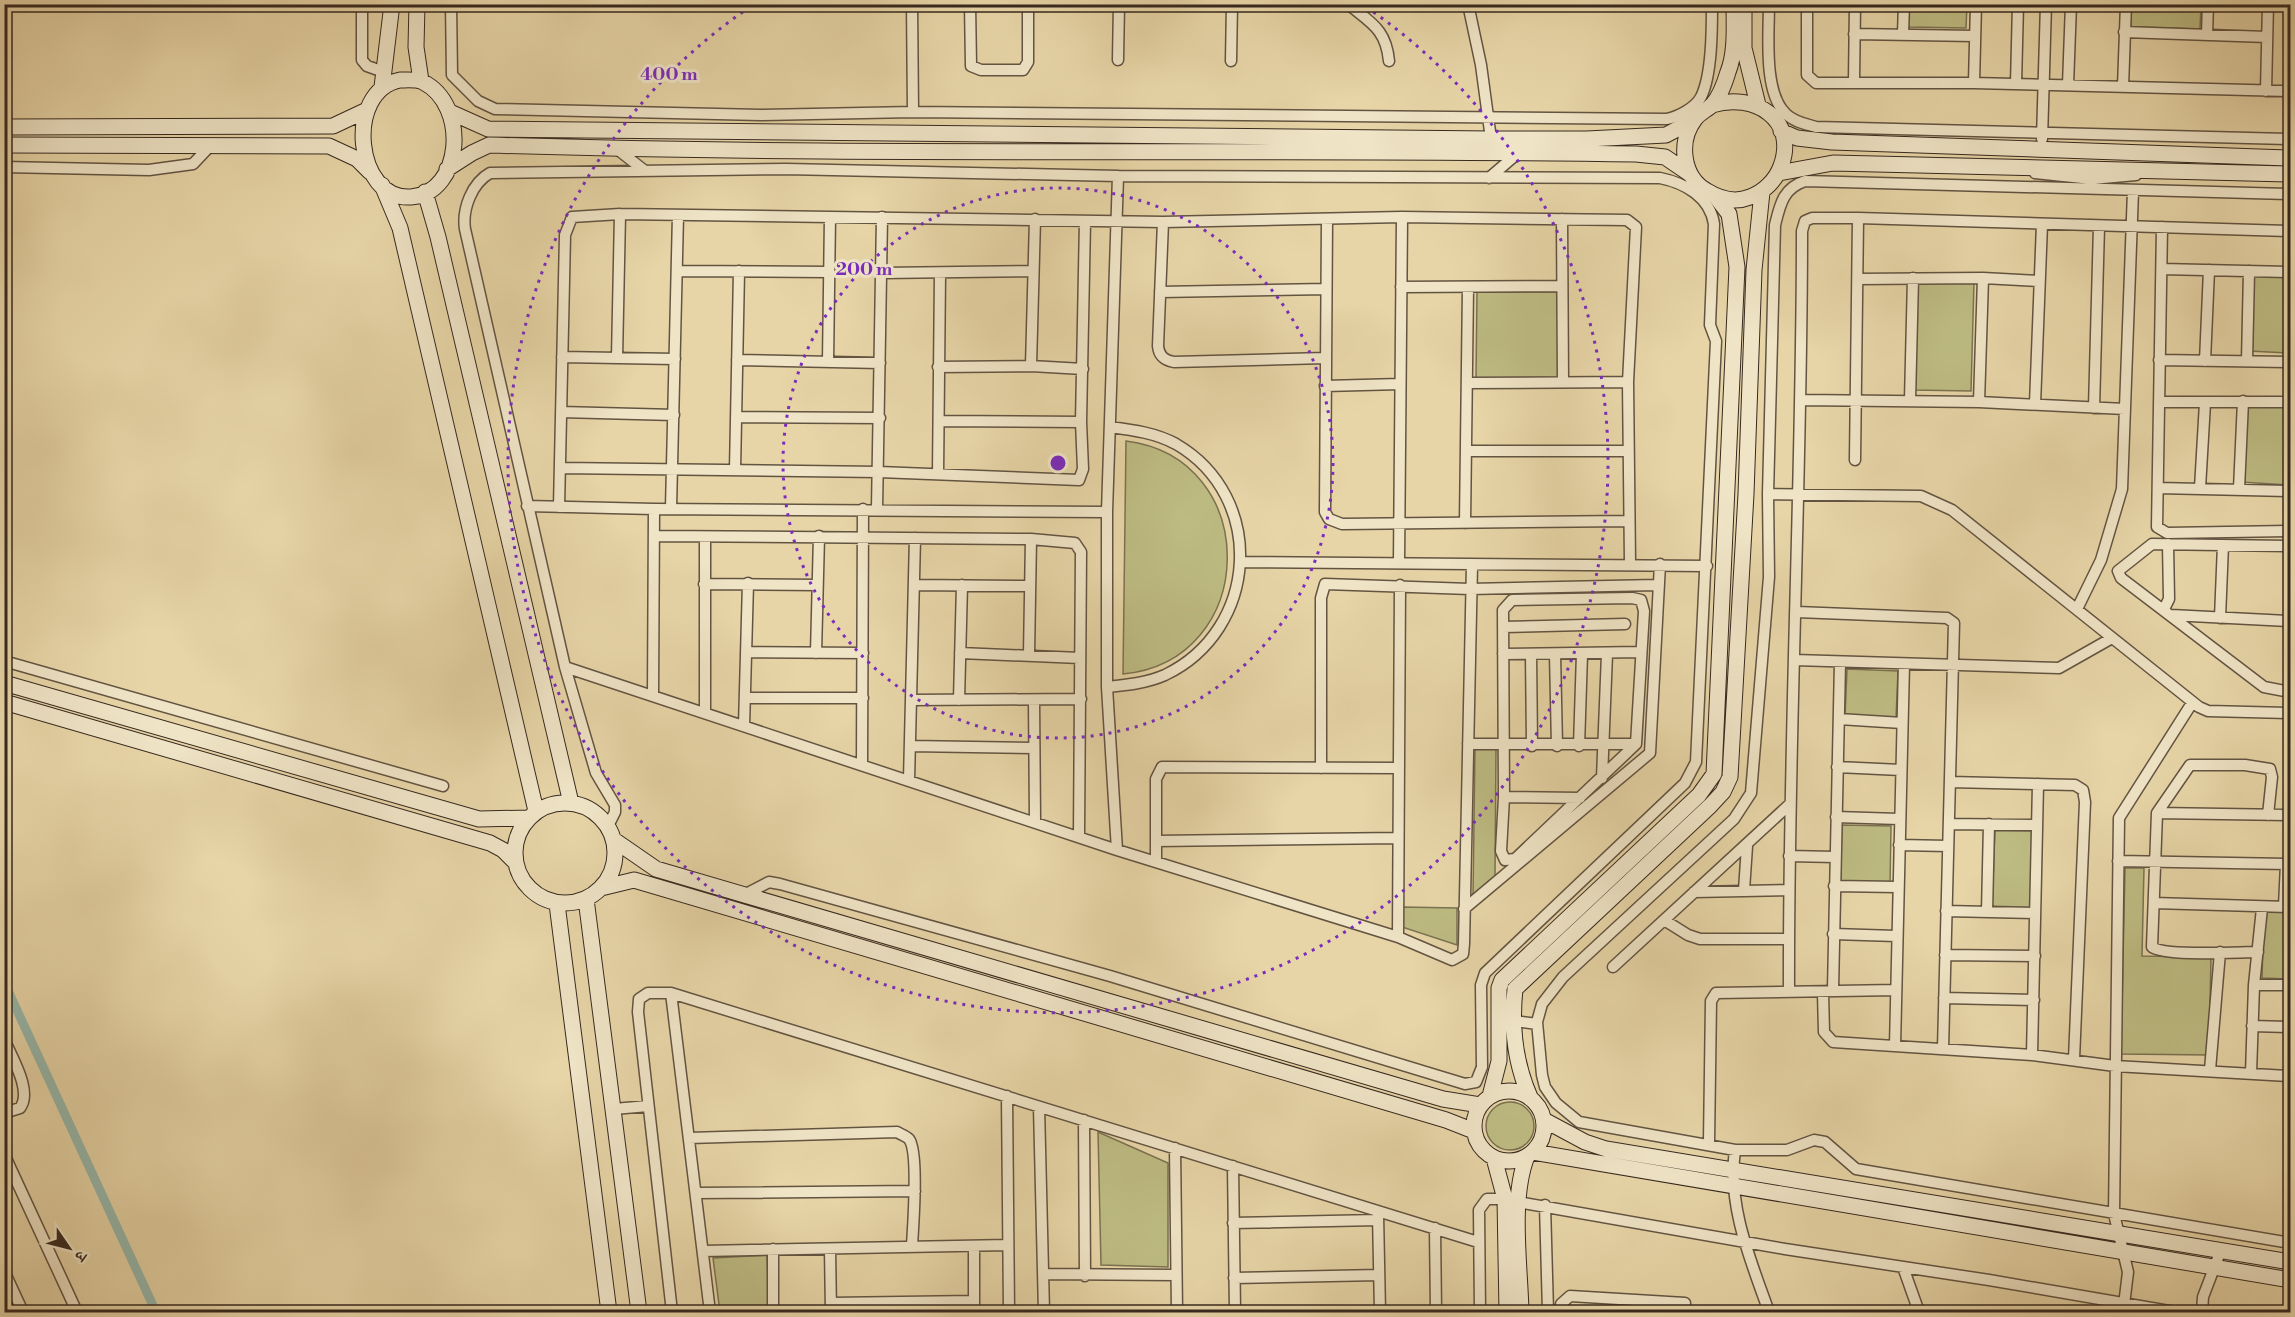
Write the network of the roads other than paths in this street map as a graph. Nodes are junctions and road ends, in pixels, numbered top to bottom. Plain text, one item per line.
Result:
1 (362, 4) edge
2 (392, 4) edge
3 (417, 4) edge
4 (451, 4) edge
5 (912, 4) edge
6 (970, 4) edge
7 (1028, 4) edge
8 (1119, 4) edge
9 (1232, 4) edge
10 (1348, 4) edge
11 (1468, 4) edge
12 (1712, 4) edge
13 (1734, 4) edge
14 (1744, 4) edge
15 (1769, 4) edge
16 (1807, 4) edge
17 (1855, 4) edge
18 (1904, 4) edge
19 (1976, 4) edge
20 (2018, 4) edge
21 (2046, 4) edge
22 (2071, 4) edge
23 (2126, 4) edge
24 (2208, 4) edge
25 (2268, 4) edge
26 (2124, 32) junction
27 (1854, 33) junction
28 (1903, 34) junction
29 (2207, 35) junction
30 (1975, 36) junction
31 (2267, 36) junction
32 (1118, 60) dead end
33 (1231, 61) dead end
34 (1389, 61) dead end
35 (383, 80) junction
36 (421, 81) junction
37 (1854, 81) junction
38 (1974, 83) junction
39 (2016, 84) junction
40 (2044, 85) junction
41 (2068, 85) junction
42 (2123, 87) junction
43 (2266, 91) junction
44 (2290, 92) edge
45 (1712, 105) junction
46 (1758, 105) junction
47 (367, 110) junction
48 (450, 112) junction
49 (913, 112) junction
50 (636, 113) junction
51 (1488, 116) junction
52 (1694, 120) junction
53 (4, 127) edge
54 (636, 130) junction
55 (1781, 131) junction
56 (2042, 132) junction
57 (1491, 139) junction
58 (2290, 139) edge
59 (4, 144) edge
60 (210, 146) junction
61 (617, 149) junction
62 (2042, 150) junction
63 (1518, 153) junction
64 (2290, 158) edge
65 (4, 167) edge
66 (447, 169) junction
67 (370, 171) junction
68 (645, 171) junction
69 (1779, 173) junction
70 (1690, 174) junction
71 (2290, 174) edge
72 (1118, 176) junction
73 (1489, 177) junction
74 (382, 185) junction
75 (2133, 191) junction
76 (425, 192) junction
77 (1762, 192) junction
78 (2290, 194) edge
79 (1716, 197) junction
80 (620, 214) junction
81 (678, 215) junction
82 (830, 217) junction
83 (882, 217) junction
84 (1402, 217) junction
85 (1858, 218) junction
86 (1035, 219) junction
87 (1562, 219) junction
88 (1327, 220) junction
89 (1085, 221) junction
90 (1115, 221) junction
91 (1163, 222) junction
92 (2042, 224) junction
93 (2099, 226) junction
94 (2132, 227) junction
95 (2162, 227) junction
96 (2290, 231) edge
97 (2162, 269) junction
98 (2209, 270) junction
99 (677, 271) junction
100 (739, 271) junction
101 (1034, 271) junction
102 (2248, 271) junction
103 (829, 272) junction
104 (2290, 272) edge
105 (882, 273) junction
106 (940, 274) junction
107 (1913, 278) junction
108 (1983, 278) junction
109 (1858, 279) junction
110 (2039, 281) junction
111 (1401, 286) junction
112 (1468, 286) junction
113 (1562, 286) junction
114 (1326, 289) junction
115 (1160, 292) junction
116 (562, 357) junction
117 (617, 358) junction
118 (1325, 358) junction
119 (675, 359) junction
120 (737, 360) junction
121 (2159, 360) junction
122 (2205, 361) junction
123 (2247, 361) junction
124 (828, 362) junction
125 (2290, 362) edge
126 (880, 363) junction
127 (1030, 366) junction
128 (938, 368) junction
129 (1083, 369) junction
130 (1467, 382) junction
131 (1563, 382) junction
132 (1628, 382) junction
133 (1400, 384) junction
134 (1325, 386) junction
135 (1856, 398) junction
136 (1802, 400) junction
137 (1910, 400) junction
138 (2243, 401) junction
139 (1979, 402) junction
140 (2159, 402) junction
141 (2290, 402) edge
142 (2205, 403) junction
143 (2035, 404) junction
144 (2094, 408) junction
145 (2125, 409) junction
146 (561, 412) junction
147 (674, 415) junction
148 (736, 417) junction
149 (880, 418) junction
150 (939, 421) junction
151 (1081, 422) junction
152 (1110, 427) junction
153 (1628, 451) junction
154 (1466, 452) junction
155 (1855, 460) dead end
156 (561, 468) junction
157 (673, 469) junction
158 (735, 470) junction
159 (879, 472) junction
160 (938, 474) junction
161 (2157, 488) junction
162 (2200, 488) junction
163 (2240, 489) junction
164 (2290, 491) edge
165 (1768, 494) junction
166 (1800, 494) junction
167 (527, 506) junction
168 (559, 507) junction
169 (671, 508) junction
170 (654, 509) junction
171 (863, 509) junction
172 (877, 509) junction
173 (1107, 512) junction
174 (1628, 521) junction
175 (1398, 523) junction
176 (1465, 523) junction
177 (2290, 531) edge
178 (655, 536) junction
179 (819, 536) junction
180 (705, 537) junction
181 (865, 537) junction
182 (915, 538) junction
183 (1031, 539) junction
184 (2168, 544) junction
185 (2223, 545) junction
186 (2290, 546) edge
187 (1242, 562) junction
188 (1399, 562) junction
189 (1630, 563) junction
190 (1659, 564) junction
191 (1472, 565) junction
192 (1707, 566) junction
193 (748, 583) junction
194 (704, 584) junction
195 (817, 585) junction
196 (914, 585) junction
197 (962, 585) junction
198 (1400, 585) junction
199 (1657, 585) junction
200 (1030, 586) junction
201 (1470, 589) junction
202 (2077, 609) junction
203 (1797, 612) junction
204 (2167, 612) junction
205 (2220, 618) junction
206 (2290, 621) edge
207 (1625, 624) dead end
208 (1503, 627) junction
209 (2112, 638) junction
210 (746, 652) junction
211 (816, 652) junction
212 (1640, 652) junction
213 (863, 653) junction
214 (960, 653) junction
215 (1029, 654) junction
216 (1503, 654) junction
217 (1531, 654) junction
218 (1555, 654) junction
219 (1582, 654) junction
220 (1606, 654) junction
221 (1080, 658) junction
222 (1794, 660) junction
223 (4, 661) edge
224 (1840, 662) junction
225 (1904, 664) junction
226 (1954, 666) junction
227 (565, 667) junction
228 (4, 683) edge
229 (1107, 687) junction
230 (2290, 692) edge
231 (652, 695) junction
232 (745, 698) junction
233 (863, 698) junction
234 (1081, 699) junction
235 (911, 700) junction
236 (959, 700) junction
237 (1034, 700) junction
238 (4, 702) edge
239 (2192, 703) junction
240 (705, 712) junction
241 (2290, 714) edge
242 (1839, 720) junction
243 (1902, 723) junction
244 (744, 726) junction
245 (1468, 744) junction
246 (1636, 744) junction
247 (910, 746) junction
248 (1503, 746) junction
249 (1533, 746) junction
250 (1557, 746) junction
251 (1580, 746) junction
252 (1605, 746) junction
253 (1034, 748) junction
254 (862, 765) junction
255 (1837, 767) junction
256 (1321, 768) junction
257 (1399, 768) junction
258 (1901, 771) junction
259 (1602, 778) junction
260 (909, 780) junction
261 (1950, 782) junction
262 (2038, 784) junction
263 (442, 786) dead end
264 (1504, 797) junction
265 (1580, 798) junction
266 (571, 803) junction
267 (1790, 804) junction
268 (2157, 813) junction
269 (532, 815) junction
270 (2268, 815) junction
271 (2290, 815) edge
272 (1836, 817) junction
273 (1899, 819) junction
274 (1035, 820) junction
275 (1948, 824) junction
276 (1989, 824) junction
277 (2037, 825) junction
278 (611, 833) junction
279 (1079, 835) junction
280 (1398, 838) junction
281 (1156, 841) junction
282 (1899, 845) junction
283 (1747, 846) junction
284 (1948, 846) junction
285 (1117, 850) junction
286 (1789, 856) junction
287 (1835, 857) junction
288 (1156, 861) junction
289 (2118, 861) junction
290 (515, 862) junction
291 (2155, 862) junction
292 (2288, 864) edge
293 (1834, 886) junction
294 (1897, 887) junction
295 (601, 888) junction
296 (1744, 890) junction
297 (1789, 890) junction
298 (1694, 892) junction
299 (746, 894) junction
300 (586, 899) junction
301 (2154, 903) junction
302 (557, 904) junction
303 (2287, 906) edge
304 (2262, 908) junction
305 (1464, 909) junction
306 (1946, 911) junction
307 (1987, 912) junction
308 (2036, 913) junction
309 (1664, 920) junction
310 (1833, 934) junction
311 (1896, 936) junction
312 (1398, 938) junction
313 (1789, 939) junction
314 (2220, 952) junction
315 (2258, 952) junction
316 (1945, 955) junction
317 (2035, 956) junction
318 (1613, 967) dead end
319 (2254, 984) junction
320 (2290, 985) edge
321 (1896, 990) junction
322 (1789, 991) junction
323 (1828, 992) junction
324 (671, 993) junction
325 (1944, 998) junction
326 (2034, 1000) junction
327 (1514, 1021) junction
328 (1537, 1024) junction
329 (2252, 1026) junction
330 (2290, 1027) edge
331 (1499, 1029) junction
332 (1482, 1030) junction
333 (4, 1039) edge
334 (1894, 1046) junction
335 (1943, 1049) junction
336 (2032, 1055) junction
337 (2074, 1059) junction
338 (2115, 1066) junction
339 (2210, 1070) junction
340 (2251, 1073) junction
341 (2290, 1076) edge
342 (1007, 1096) junction
343 (1530, 1097) junction
344 (1485, 1100) junction
345 (648, 1106) junction
346 (1039, 1107) junction
347 (614, 1109) junction
348 (4, 1113) edge
349 (1084, 1120) junction
350 (1544, 1120) junction
351 (1474, 1131) junction
352 (689, 1138) junction
353 (1709, 1143) junction
354 (1175, 1148) junction
355 (1735, 1150) junction
356 (4, 1154) edge
357 (1530, 1154) junction
358 (1494, 1158) junction
359 (1233, 1166) junction
360 (1732, 1169) junction
361 (1733, 1187) junction
362 (915, 1191) junction
363 (696, 1193) junction
364 (1512, 1200) junction
365 (1545, 1205) junction
366 (2114, 1214) junction
367 (1378, 1215) junction
368 (1233, 1223) junction
369 (1435, 1228) junction
370 (2118, 1234) junction
371 (1478, 1242) junction
372 (1744, 1242) junction
373 (2290, 1243) edge
374 (1008, 1245) junction
375 (912, 1246) junction
376 (974, 1246) junction
377 (830, 1249) junction
378 (773, 1250) junction
379 (2222, 1250) junction
380 (703, 1251) junction
381 (2125, 1254) junction
382 (2290, 1262) edge
383 (1903, 1267) junction
384 (2215, 1267) junction
385 (4, 1271) edge
386 (1043, 1274) junction
387 (1176, 1275) junction
388 (1379, 1275) junction
389 (1085, 1276) junction
390 (1234, 1278) junction
391 (2290, 1280) edge
392 (1685, 1303) dead end
393 (2124, 1305) junction
394 (917, 1307) edge
395 (974, 1307) edge
396 (831, 1308) edge
397 (23, 1312) edge
398 (77, 1312) edge
399 (609, 1312) edge
400 (639, 1312) edge
401 (672, 1312) edge
402 (710, 1312) edge
403 (773, 1312) edge
404 (1009, 1312) edge
405 (1044, 1312) edge
406 (1177, 1312) edge
407 (1234, 1312) edge
408 (1380, 1312) edge
409 (1436, 1312) edge
410 (1480, 1312) edge
411 (1507, 1312) edge
412 (1521, 1312) edge
413 (1548, 1312) edge
414 (1562, 1312) edge
415 (1769, 1312) edge
416 (1919, 1312) edge
417 (2175, 1312) edge
418 (2202, 1312) edge

1 - 35 street
2 - 35 street
3 - 36 street
4 - 50 street
5 - 49 street
6 - 7 street
8 - 32 street
9 - 33 street
10 - 34 street
11 - 51 street
12 - 51 street
13 - 45 street
14 - 46 street
15 - 56 street
16 - 37 street
17 - 27 street
18 - 28 street
19 - 30 street
20 - 39 street
21 - 40 street
22 - 41 street
23 - 26 street
24 - 29 street
25 - 31 street
26 - 29 street
26 - 42 street
27 - 28 street
27 - 37 street
28 - 30 street
29 - 31 street
30 - 38 street
31 - 43 street
35 - 36 street
35 - 47 street
36 - 48 street
37 - 38 street
38 - 39 street
39 - 40 street
40 - 41 street
40 - 56 street
41 - 42 street
42 - 43 street
43 - 44 street
45 - 46 street
45 - 52 street
46 - 55 street
47 - 53 street
47 - 67 street
48 - 54 street
48 - 66 street
49 - 50 street
49 - 51 street
50 - 54 street
51 - 57 street
52 - 57 street
52 - 70 street
54 - 57 street
55 - 62 street
55 - 69 street
56 - 58 street
56 - 62 street
59 - 60 street
60 - 65 street
60 - 67 street
61 - 63 street
61 - 66 street
61 - 68 street
62 - 64 street
63 - 70 street
63 - 73 street
66 - 76 street
67 - 74 street
68 - 72 street
68 - 167 street
69 - 71 street
69 - 77 street
70 - 79 street
72 - 73 street
72 - 90 street
73 - 192 street
74 - 76 street
74 - 269 street
75 - 78 street
75 - 94 street
75 - 165 street
76 - 266 street
77 - 79 street
77 - 327 street
79 - 331 street
80 - 81 street
80 - 116 street
80 - 117 street
81 - 82 street
81 - 99 street
82 - 83 street
82 - 103 street
83 - 86 street
83 - 105 street
84 - 87 street
84 - 88 street
84 - 111 street
85 - 92 street
85 - 109 street
85 - 136 street
86 - 89 street
86 - 101 street
87 - 113 street
87 - 132 street
88 - 91 street
88 - 114 street
89 - 90 street
89 - 129 street
90 - 91 street
90 - 152 street
91 - 115 street
92 - 93 street
92 - 110 street
93 - 94 street
93 - 144 street
94 - 95 street
94 - 145 street
95 - 96 street
95 - 97 street
97 - 98 street
97 - 121 street
98 - 102 street
98 - 122 street
99 - 100 street
99 - 119 street
100 - 103 street
100 - 120 street
101 - 106 street
101 - 127 street
102 - 104 street
102 - 123 street
103 - 124 street
105 - 106 street
105 - 126 street
106 - 128 street
107 - 108 street
107 - 109 street
107 - 137 street
108 - 110 street
108 - 139 street
109 - 135 street
110 - 143 street
111 - 112 street
111 - 133 street
112 - 113 street
112 - 130 street
113 - 131 street
114 - 115 street
114 - 118 street
115 - 118 street
116 - 117 street
116 - 146 street
117 - 119 street
118 - 134 street
119 - 147 street
120 - 124 street
120 - 148 street
121 - 122 street
121 - 140 street
122 - 123 street
123 - 125 street
124 - 126 street
126 - 149 street
127 - 128 street
127 - 129 street
128 - 150 street
129 - 151 street
130 - 131 street
130 - 154 street
131 - 132 street
132 - 153 street
133 - 134 street
133 - 175 street
134 - 175 street
135 - 136 street
135 - 137 street
135 - 155 street
136 - 166 street
137 - 139 street
138 - 141 street
138 - 142 street
138 - 163 street
139 - 143 street
140 - 142 street
140 - 161 street
142 - 162 street
143 - 144 street
144 - 145 street
145 - 202 street
146 - 147 street
146 - 156 street
147 - 157 street
148 - 149 street
148 - 158 street
149 - 159 street
150 - 151 street
150 - 160 street
151 - 160 street
152 - 173 street
152 - 187 street
153 - 154 street
153 - 174 street
154 - 176 street
156 - 157 street
156 - 168 street
157 - 158 street
157 - 169 street
158 - 159 street
159 - 160 street
159 - 172 street
161 - 162 street
161 - 177 street
162 - 163 street
163 - 164 street
165 - 166 street
165 - 328 street
166 - 202 street
166 - 203 street
167 - 168 street
167 - 227 street
168 - 170 street
169 - 170 street
169 - 171 street
170 - 178 street
171 - 172 street
171 - 181 street
172 - 173 street
173 - 229 street
174 - 176 street
174 - 189 street
175 - 176 street
175 - 188 street
178 - 180 street
178 - 231 street
179 - 180 street
179 - 181 street
179 - 195 street
180 - 194 street
181 - 182 street
181 - 213 street
182 - 183 street
182 - 196 street
183 - 200 street
183 - 221 street
184 - 185 street
184 - 204 street
184 - 204 street
185 - 186 street
185 - 205 street
187 - 188 street
187 - 229 street
188 - 191 street
189 - 190 street
189 - 191 street
190 - 192 street
190 - 199 street
191 - 201 street
192 - 332 street
193 - 194 street
193 - 195 street
193 - 210 street
194 - 240 street
195 - 211 street
196 - 197 street
196 - 235 street
197 - 200 street
197 - 214 street
198 - 201 street
198 - 256 street
198 - 257 street
199 - 201 street
199 - 305 street
200 - 215 street
201 - 245 street
202 - 209 street
203 - 222 street
203 - 226 street
204 - 205 street
204 - 230 street
205 - 206 street
207 - 208 street
208 - 212 street
208 - 216 street
209 - 226 street
209 - 239 street
210 - 211 street
210 - 232 street
211 - 213 street
212 - 220 street
212 - 246 street
213 - 233 street
214 - 215 street
214 - 236 street
215 - 221 street
216 - 217 street
216 - 248 street
217 - 218 street
217 - 249 street
218 - 219 street
218 - 250 street
219 - 220 street
219 - 251 street
220 - 252 street
221 - 234 street
222 - 224 street
222 - 267 street
223 - 263 street
224 - 225 street
224 - 242 street
225 - 226 street
225 - 243 street
226 - 261 street
227 - 231 street
227 - 278 street
228 - 269 street
229 - 285 street
231 - 240 street
232 - 233 street
232 - 244 street
233 - 254 street
234 - 237 street
234 - 279 street
235 - 236 street
235 - 247 street
236 - 237 street
237 - 253 street
238 - 290 street
239 - 241 street
239 - 289 street
240 - 244 street
242 - 243 street
242 - 255 street
243 - 258 street
244 - 254 street
245 - 248 street
245 - 305 street
246 - 252 street
246 - 259 street
247 - 253 street
247 - 260 street
248 - 249 street
248 - 264 street
249 - 250 street
250 - 251 street
251 - 252 street
252 - 259 street
253 - 274 street
254 - 260 street
255 - 258 street
255 - 272 street
256 - 257 street
256 - 281 street
257 - 280 street
258 - 273 street
259 - 265 street
260 - 274 street
261 - 262 street
261 - 275 street
262 - 277 street
262 - 337 street
264 - 265 street
264 - 265 street
266 - 269 street
266 - 278 street
267 - 283 street
267 - 286 street
268 - 270 street
268 - 270 street
268 - 291 street
269 - 290 street
270 - 271 street
272 - 273 street
272 - 287 street
273 - 282 street
274 - 279 street
275 - 276 street
275 - 284 street
276 - 277 street
276 - 307 street
277 - 308 street
278 - 295 street
278 - 299 street
279 - 285 street
280 - 281 street
280 - 312 street
281 - 288 street
282 - 284 street
282 - 294 street
283 - 296 street
283 - 298 street
284 - 306 street
285 - 288 street
286 - 287 street
286 - 297 street
287 - 293 street
288 - 312 street
289 - 291 street
289 - 338 street
290 - 302 street
291 - 292 street
291 - 301 street
292 - 303 street
293 - 294 street
293 - 310 street
294 - 311 street
295 - 300 street
295 - 351 street
296 - 297 street
296 - 298 street
297 - 313 street
298 - 309 street
299 - 332 street
299 - 344 street
300 - 302 street
300 - 347 street
301 - 304 street
301 - 314 street
302 - 399 street
303 - 304 street
304 - 315 street
305 - 312 street
306 - 307 street
306 - 316 street
307 - 308 street
308 - 317 street
309 - 313 street
309 - 318 street
310 - 311 street
310 - 323 street
311 - 321 street
313 - 322 street
314 - 315 street
314 - 339 street
315 - 319 street
316 - 317 street
316 - 325 street
317 - 326 street
319 - 320 street
319 - 329 street
321 - 323 street
321 - 334 street
322 - 323 street
322 - 353 street
323 - 334 street
324 - 342 street
324 - 345 street
324 - 352 street
325 - 326 street
325 - 335 street
326 - 336 street
327 - 328 street
327 - 343 street
328 - 353 street
329 - 330 street
329 - 340 street
331 - 332 street
331 - 344 street
333 - 348 street
334 - 335 street
335 - 336 street
336 - 337 street
337 - 338 street
338 - 339 street
338 - 366 street
339 - 340 street
340 - 341 street
342 - 346 street
342 - 374 street
343 - 344 street
343 - 350 street
344 - 351 street
345 - 347 street
345 - 401 street
346 - 349 street
346 - 386 street
347 - 400 street
349 - 354 street
349 - 389 street
350 - 357 street
350 - 360 street
351 - 358 street
352 - 362 street
352 - 363 street
353 - 355 street
354 - 359 street
354 - 387 street
355 - 360 street
355 - 366 street
356 - 398 street
357 - 358 street
357 - 361 street
357 - 364 street
358 - 364 street
359 - 367 street
359 - 368 street
360 - 361 street
360 - 370 street
361 - 372 street
361 - 381 street
362 - 363 street
362 - 375 street
363 - 380 street
364 - 365 street
364 - 371 street
364 - 411 street
364 - 412 street
365 - 372 street
365 - 413 street
366 - 370 street
366 - 373 street
367 - 368 street
367 - 369 street
367 - 388 street
368 - 390 street
369 - 371 street
369 - 409 street
370 - 379 street
370 - 381 street
371 - 410 street
372 - 383 street
372 - 415 street
374 - 376 street
374 - 404 street
375 - 376 street
375 - 377 street
376 - 395 street
377 - 378 street
377 - 396 street
378 - 380 street
378 - 403 street
379 - 382 street
379 - 384 street
380 - 402 street
381 - 384 street
381 - 393 street
383 - 393 street
383 - 416 street
384 - 391 street
384 - 418 street
385 - 397 street
386 - 389 street
386 - 405 street
387 - 389 street
387 - 406 street
388 - 390 street
388 - 408 street
390 - 407 street
392 - 414 street
393 - 417 street
394 - 395 street
394 - 396 street

